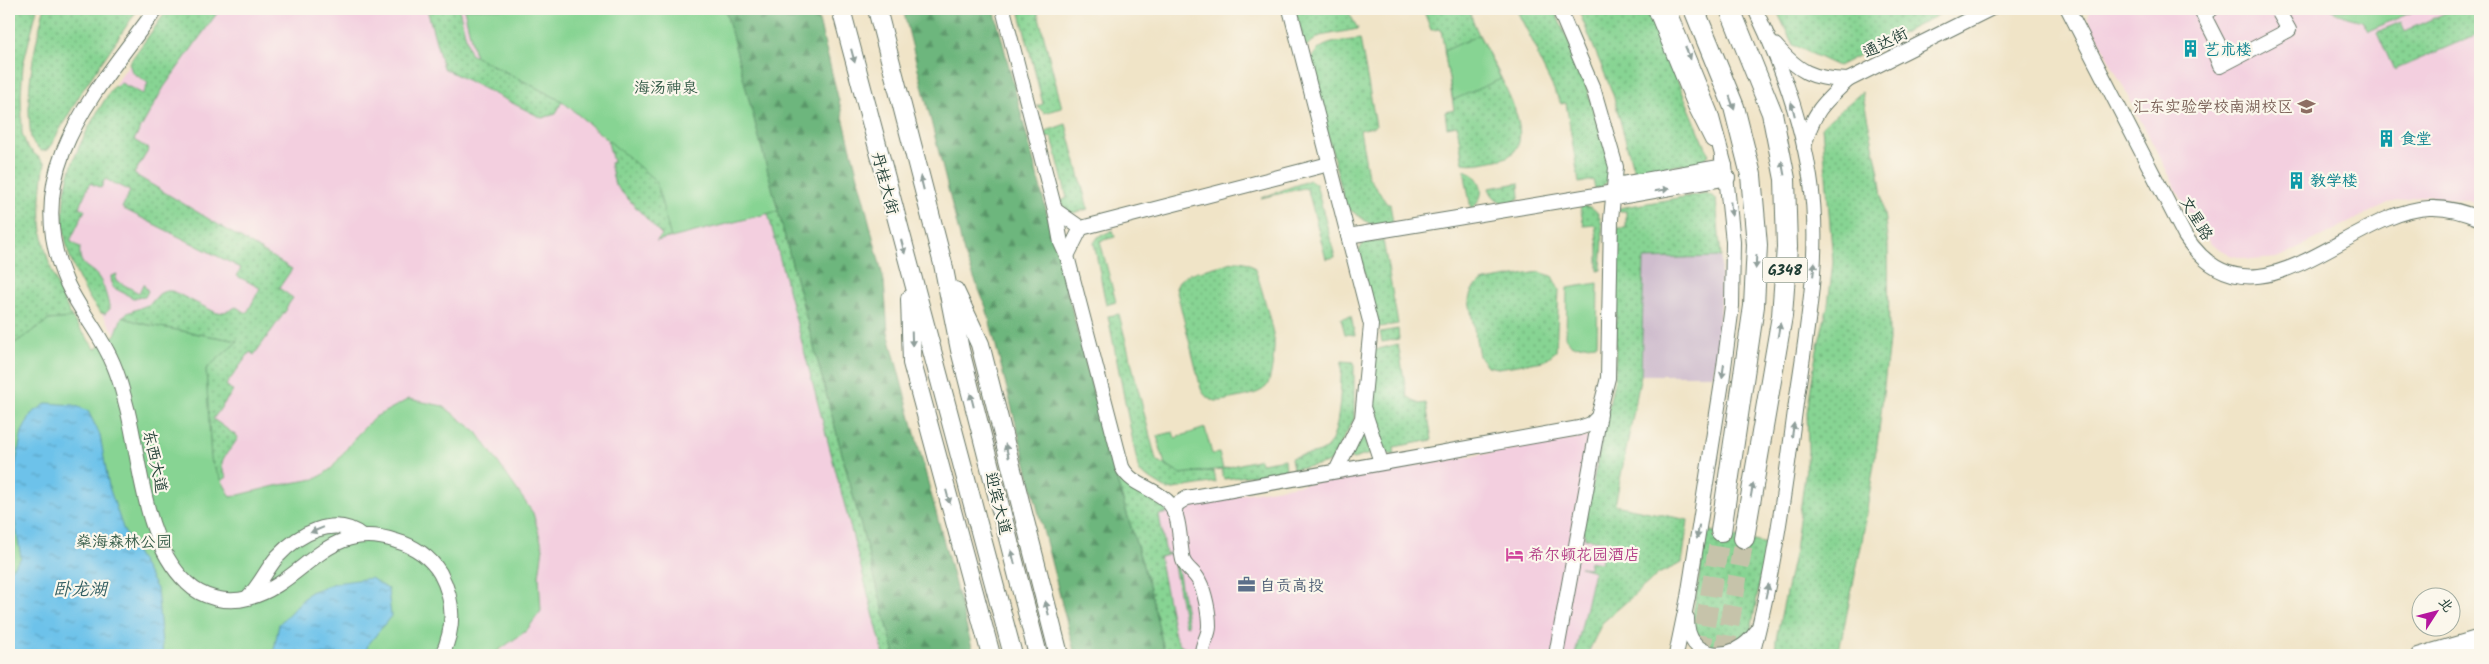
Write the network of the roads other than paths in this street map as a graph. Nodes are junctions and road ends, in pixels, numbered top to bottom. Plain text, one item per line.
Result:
1 (156, 9) edge
2 (841, 9) edge
3 (878, 9) edge
4 (1003, 9) edge
5 (1290, 9) edge
6 (1559, 9) edge
7 (1655, 9) edge
8 (1668, 9) edge
9 (1694, 9) edge
10 (1730, 9) edge
11 (1755, 9) edge
12 (1990, 9) edge
13 (2068, 9) edge
14 (2212, 9) edge
15 (2277, 9) edge
16 (1769, 39) junction
17 (1848, 80) junction
18 (1803, 151) junction
19 (1329, 164) junction
20 (1727, 172) junction
21 (1615, 192) junction
22 (1055, 210) junction
23 (2480, 219) edge
24 (1081, 228) junction
25 (1348, 236) junction
26 (1067, 256) junction
27 (943, 264) junction
28 (909, 273) junction
29 (935, 357) joint
30 (1364, 410) junction
31 (1601, 410) junction
32 (1381, 462) junction
33 (1336, 471) junction
34 (1187, 498) junction
35 (1165, 500) junction
36 (1174, 514) junction
37 (1721, 531) tunnel mouth
38 (362, 536) junction
39 (1744, 538) tunnel mouth
40 (1688, 597) junction
41 (245, 599) junction
42 (1761, 619) junction
43 (2480, 637) edge
44 (2480, 647) edge
45 (442, 655) edge
46 (991, 655) edge
47 (1012, 655) edge
48 (1038, 655) edge
49 (1059, 655) edge
50 (1202, 655) edge
51 (1556, 655) edge
52 (1676, 655) edge
53 (1752, 655) edge
54 (1762, 655) edge
55 (2418, 655) edge
56 (2456, 655) edge

1 - 41 street, 东西大道
2 -> 28 main road, 丹桂大街
27 -> 3 main road
4 - 22 street
5 - 19 street
6 - 21 street
7 - 20 street
8 -> 20 street
9 -> 37 highway, G348
39 -> 10 highway, G348
11 - 16 street
12 - 17 street, 通达街
13 - 23 street, 文星路
14 - 15 street
16 - 17 street
18 -> 16 street
17 - 18 street
42 -> 18 street
19 - 24 street
19 - 25 street
20 - 21 street
20 -> 40 street
21 - 25 street
21 - 31 street
22 - 24 street
22 - 26 street
24 - 26 street
25 - 30 street
26 - 35 street
48 -> 27 main road, 迎宾大道
49 -> 27 main road
28 - 29 main road, 丹桂大街
28 -> 46 main road
29 - 47 main road, 迎宾大道
30 - 32 street
30 - 33 street
31 - 32 street
31 - 51 street
32 - 33 street
33 - 34 street
34 - 35 street
34 - 36 street
35 - 36 street
36 - 50 street
38 - 41 street, 东西大道
38 -> 41 street
38 - 45 street, 东西大道
40 - 42 street
40 - 52 street
42 - 53 street
42 - 54 street
43 - 55 street
44 - 56 street

